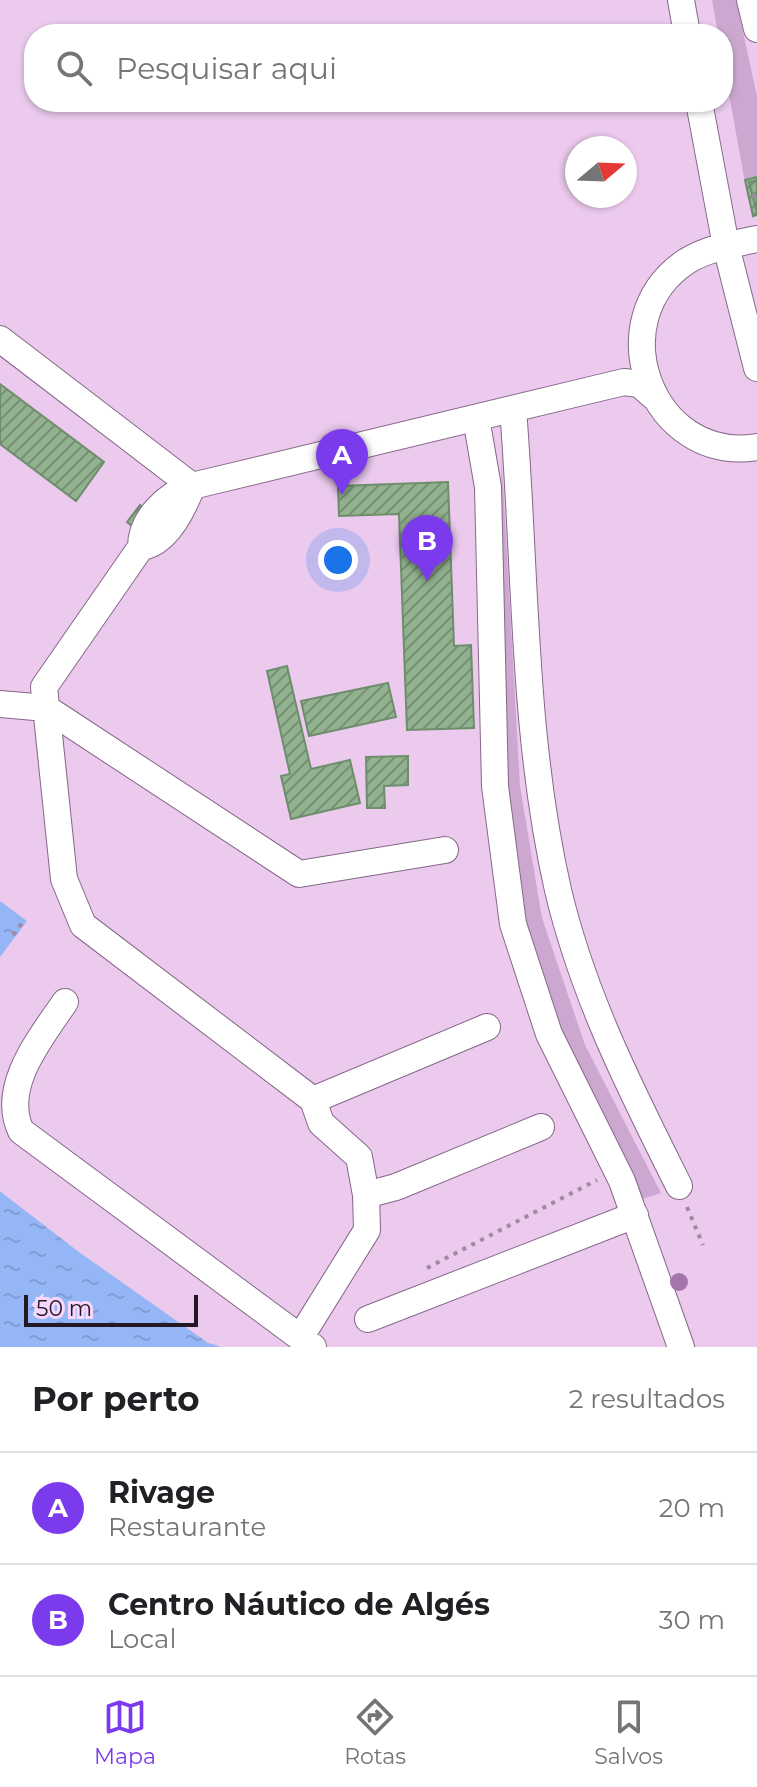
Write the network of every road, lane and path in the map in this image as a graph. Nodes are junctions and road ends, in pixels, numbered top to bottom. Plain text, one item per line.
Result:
1 (681, 0) edge
2 (750, 0) edge
3 (685, 24) edge
4 (757, 29) edge
5 (701, 112) edge
6 (757, 239) edge
7 (726, 246) junction
8 (0, 339) edge
9 (641, 356) junction
10 (757, 368) edge
11 (619, 383) junction
12 (654, 397) junction
13 (513, 409) junction
14 (476, 418) junction
15 (757, 447) edge
16 (192, 486) junction
17 (0, 704) edge
18 (46, 708) junction
19 (445, 850) dead end
20 (25, 919) dead end
21 (13, 935) dead end
22 (65, 1002) dead end
23 (487, 1027) dead end
24 (313, 1100) junction
25 (541, 1127) dead end
26 (594, 1182) dead end
27 (679, 1186) joint
28 (366, 1195) junction
29 (635, 1215) junction
30 (703, 1245) dead end
31 (416, 1273) dead end
32 (368, 1319) dead end
33 (307, 1342) edge
34 (681, 1347) edge

1 - 3 street
2 - 4 street
5 - 7 street
6 - 7 street
7 - 9 street
7 - 10 street
8 - 16 street
9 - 11 street
9 - 12 street
11 - 12 street
11 - 13 street
12 - 15 street
13 - 14 street
13 - 27 street
14 - 16 street
14 - 29 street
16 - 18 street
17 - 18 street
18 - 19 street
18 - 24 street
20 - 21 path
22 - 33 street
23 - 24 street
24 - 28 street
25 - 28 street
26 - 31 path
27 - 30 path
28 - 33 street
29 - 32 street
29 - 34 street

